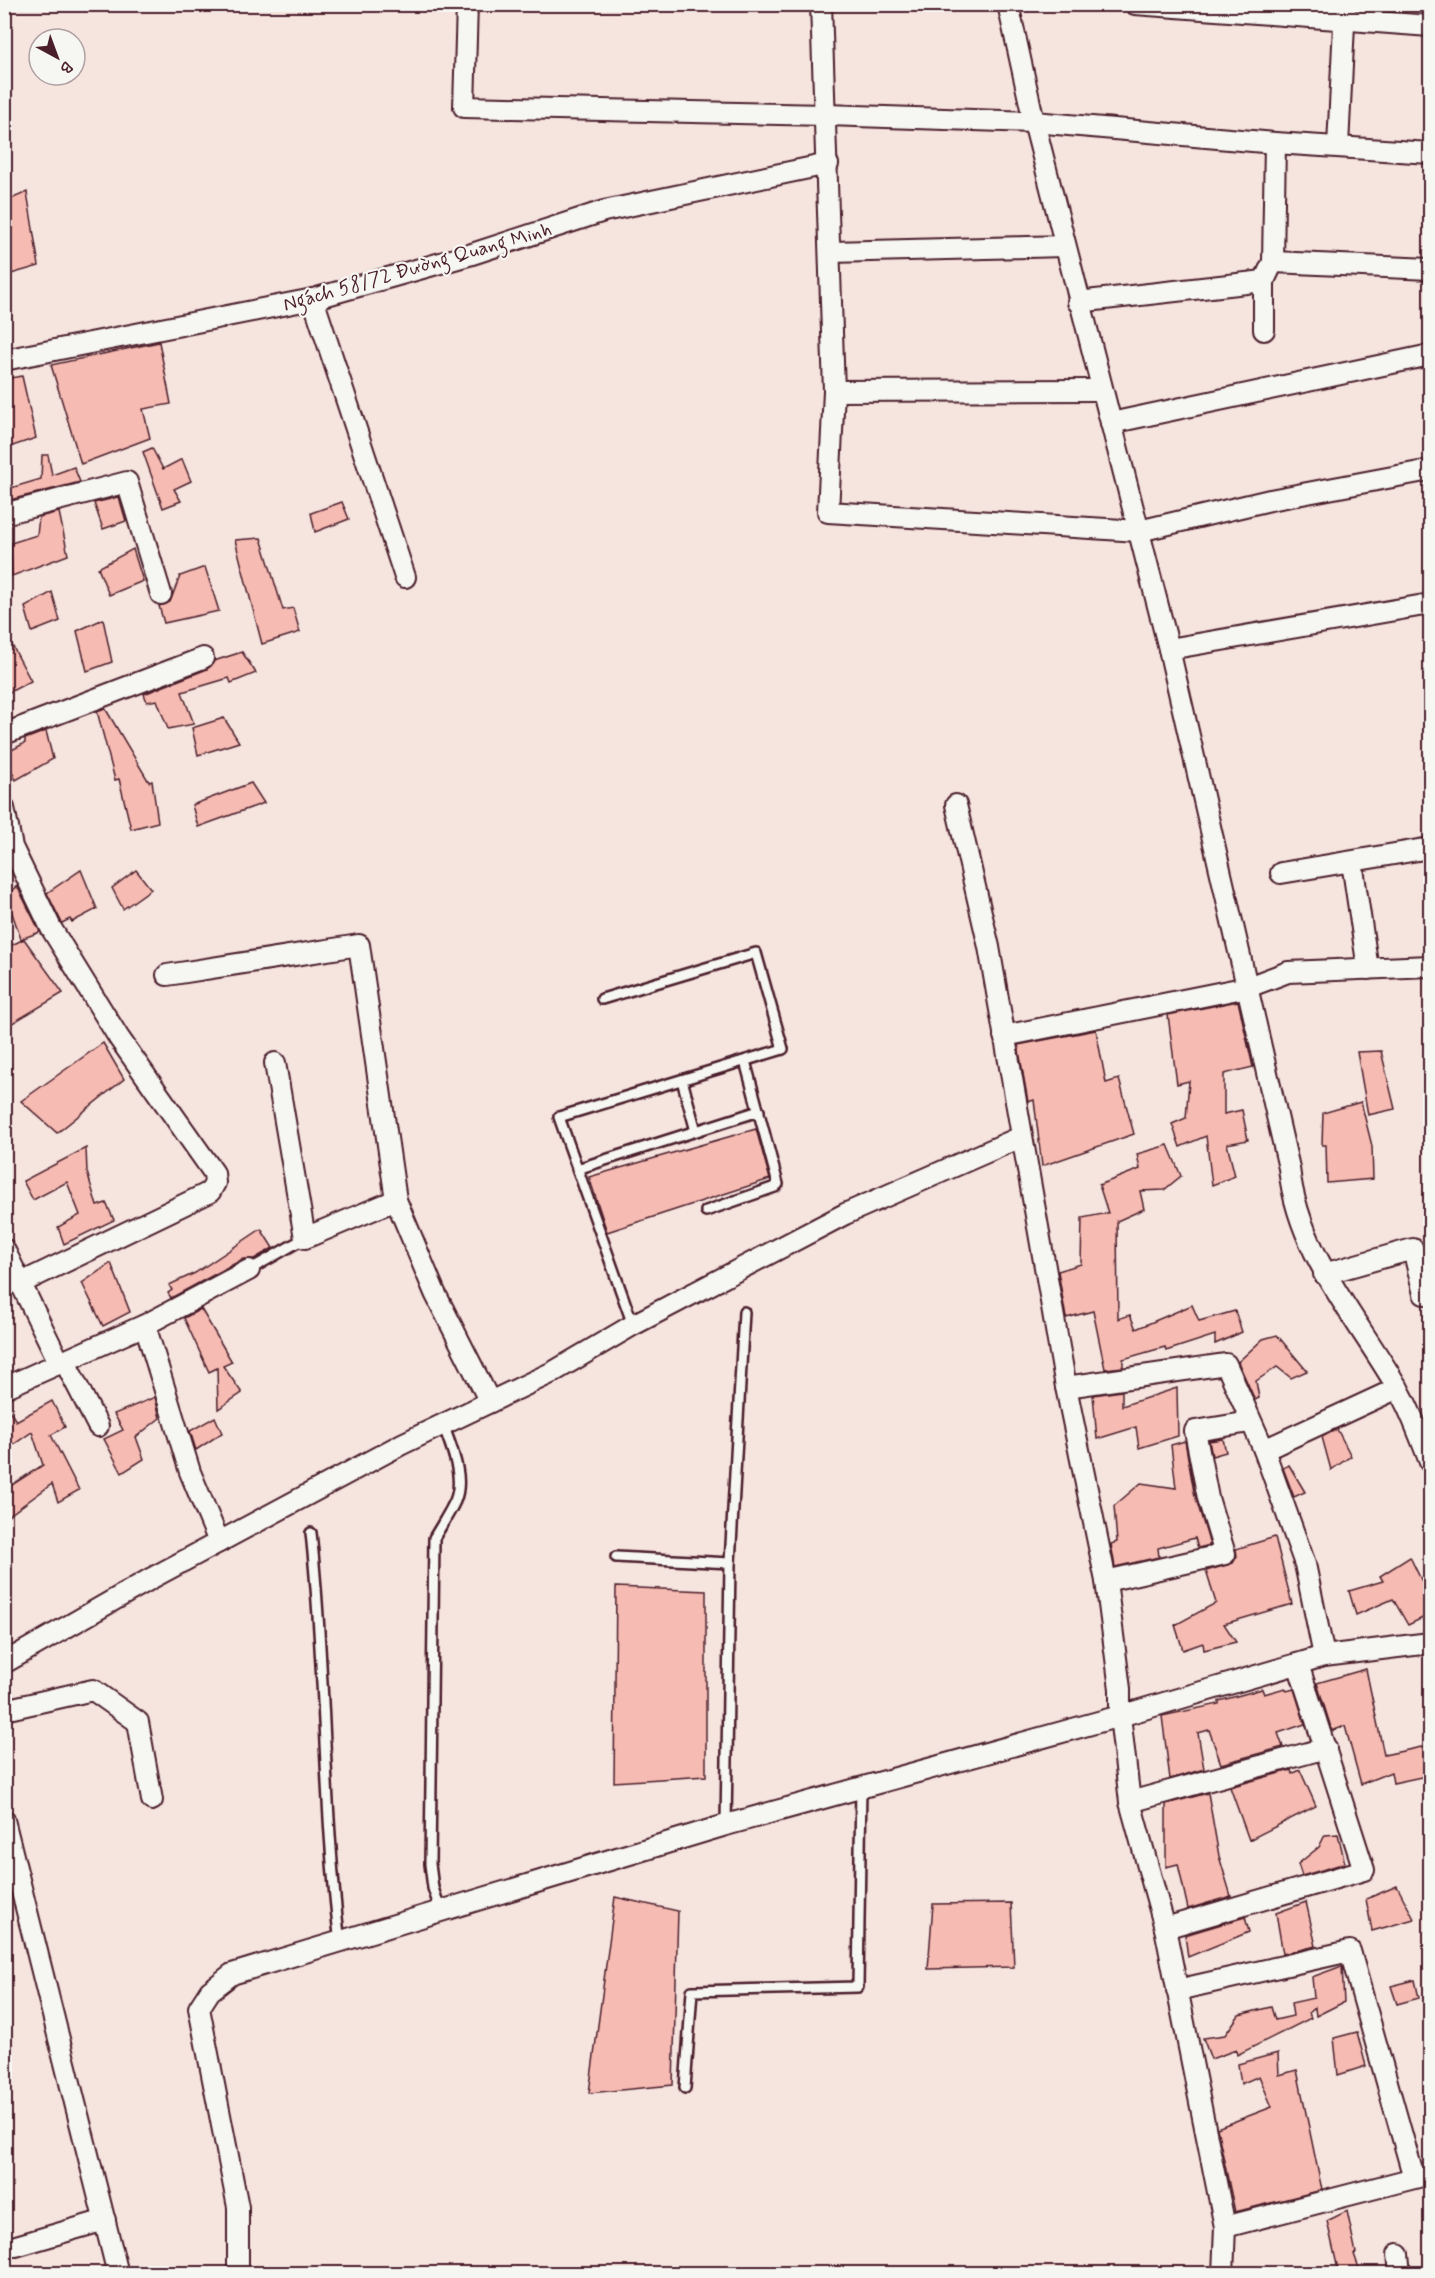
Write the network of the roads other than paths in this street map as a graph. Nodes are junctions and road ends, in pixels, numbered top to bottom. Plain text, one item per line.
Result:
1 (467, 4) edge
2 (821, 4) edge
3 (1008, 4) edge
4 (1135, 4) edge
5 (1344, 13) edge
6 (1431, 26) edge
7 (827, 114) junction
8 (1034, 122) junction
9 (1275, 143) junction
10 (1338, 146) junction
11 (1431, 153) edge
12 (828, 164) junction
13 (1064, 246) junction
14 (831, 252) junction
15 (1273, 262) junction
16 (1431, 268) edge
17 (1264, 281) junction
18 (313, 299) junction
19 (1078, 302) junction
20 (1264, 330) dead end
21 (1431, 355) edge
22 (4, 360) edge
23 (1101, 390) junction
24 (834, 391) junction
25 (1111, 423) junction
26 (1431, 470) edge
27 (4, 514) edge
28 (1139, 531) junction
29 (405, 577) dead end
30 (161, 594) dead end
31 (1431, 604) edge
32 (1169, 649) junction
33 (203, 658) dead end
34 (4, 735) edge
35 (956, 805) dead end
36 (4, 808) edge
37 (8, 848) edge
38 (1431, 848) edge
39 (1352, 862) junction
40 (1281, 873) dead end
41 (1431, 966) edge
42 (1368, 969) junction
43 (167, 975) dead end
44 (1248, 987) junction
45 (602, 999) dead end
46 (1004, 1036) junction
47 (745, 1061) junction
48 (275, 1063) dead end
49 (682, 1080) junction
50 (759, 1111) junction
51 (696, 1131) junction
52 (1021, 1137) junction
53 (578, 1169) junction
54 (396, 1200) junction
55 (706, 1211) dead end
56 (305, 1238) junction
57 (4, 1250) edge
58 (249, 1270) joint
59 (1324, 1274) junction
60 (21, 1283) junction
61 (1431, 1293) edge
62 (744, 1312) dead end
63 (145, 1325) junction
64 (633, 1325) junction
65 (63, 1363) junction
66 (1066, 1387) junction
67 (1398, 1388) junction
68 (4, 1389) edge
69 (490, 1402) junction
70 (1250, 1422) junction
71 (443, 1424) junction
72 (98, 1426) dead end
73 (1426, 1441) edge
74 (1264, 1450) junction
75 (1431, 1462) edge
76 (310, 1533) dead end
77 (219, 1542) junction
78 (616, 1557) dead end
79 (730, 1563) junction
80 (1106, 1581) junction
81 (1431, 1643) edge
82 (1324, 1656) junction
83 (4, 1663) edge
84 (1298, 1664) junction
85 (4, 1710) edge
86 (1120, 1716) junction
87 (1326, 1748) junction
88 (861, 1786) junction
89 (152, 1800) dead end
90 (1130, 1802) junction
91 (4, 1820) edge
92 (726, 1825) junction
93 (441, 1912) junction
94 (1165, 1928) junction
95 (340, 1943) junction
96 (1177, 1990) junction
97 (685, 2088) dead end
98 (1422, 2176) edge
99 (105, 2220) junction
100 (1225, 2227) junction
101 (16, 2246) dead end
102 (118, 2274) edge
103 (238, 2274) edge
104 (1223, 2274) edge

1 - 7 street
2 - 7 street
3 - 8 street
4 - 5 street
5 - 6 street
5 - 10 street
7 - 8 street
7 - 12 street
8 - 9 street
8 - 13 street
9 - 10 street
9 - 15 street
10 - 11 street
12 - 14 street
12 - 18 street, Ngách 58/72 Đường Quang Minh
13 - 14 street
13 - 19 street
14 - 24 street
15 - 16 street
15 - 17 street
17 - 19 street
17 - 20 street
18 - 22 street, Ngách 58/72 Đường Quang Minh
18 - 29 street
19 - 23 street
21 - 25 street
23 - 24 street
23 - 25 street
24 - 28 street
25 - 28 street
26 - 28 street
27 - 30 street
28 - 32 street
31 - 32 street
32 - 44 street
33 - 34 street
35 - 46 street
36 - 37 street
37 - 60 street
38 - 39 street
39 - 40 street
39 - 42 street
41 - 42 street
42 - 44 street
43 - 54 street
44 - 46 street
44 - 59 street
45 - 47 lane
46 - 52 street
47 - 49 lane
47 - 50 lane
48 - 56 street
49 - 51 lane
49 - 53 lane
50 - 51 lane
50 - 55 lane
51 - 53 lane
52 - 64 street
52 - 66 street
53 - 64 lane
54 - 56 street
54 - 69 street
56 - 58 lane
57 - 60 street
58 - 63 street
59 - 61 street
59 - 67 street
60 - 65 street
62 - 79 lane
63 - 65 street
63 - 77 street
64 - 69 street
65 - 68 street
65 - 72 street
66 - 70 street
66 - 80 street
67 - 73 street
67 - 74 street
69 - 71 street
70 - 74 street
70 - 80 street
71 - 77 street
71 - 93 lane
73 - 75 street
74 - 82 street
76 - 95 lane
77 - 83 street
78 - 79 lane
79 - 92 lane
80 - 86 street
81 - 82 street
82 - 84 street
84 - 86 street
84 - 87 street
85 - 89 street
86 - 88 street
86 - 90 street
87 - 90 street
87 - 94 street
88 - 92 street
88 - 97 lane
90 - 94 street
91 - 99 street
92 - 93 street
93 - 95 street
94 - 96 street
95 - 103 street
96 - 98 street
96 - 100 street
98 - 100 street
99 - 101 street
99 - 102 street
100 - 104 street

